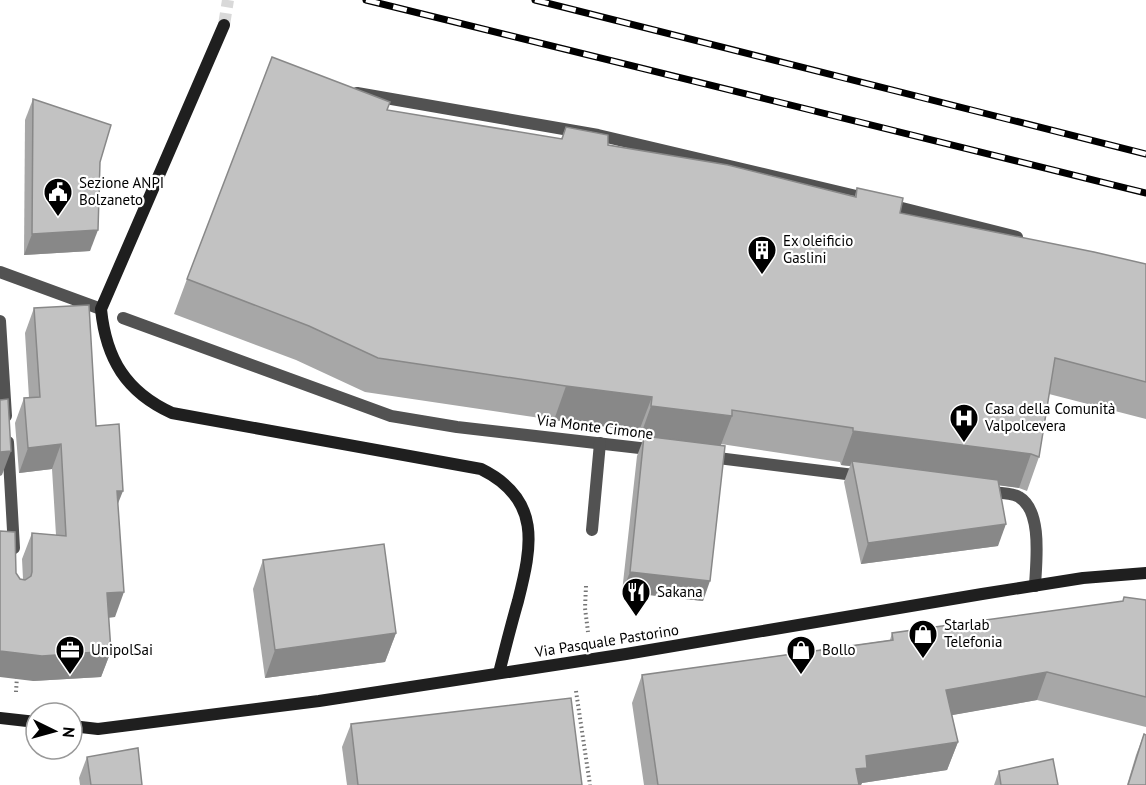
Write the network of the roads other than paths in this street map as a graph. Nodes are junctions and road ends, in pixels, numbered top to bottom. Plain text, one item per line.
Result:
1 (225, 25) tunnel mouth
2 (340, 89) edge
3 (1033, 241) edge
4 (0, 272) edge
5 (101, 309) junction
6 (123, 318) dead end
7 (0, 321) edge
8 (600, 443) junction
9 (669, 452) edge
10 (693, 455) edge
11 (879, 478) edge
12 (971, 490) edge
13 (592, 530) dead end
14 (14, 564) edge
15 (1146, 573) edge
16 (1035, 586) junction
17 (499, 674) junction
18 (0, 718) edge
19 (24, 721) edge
20 (84, 727) edge

1 - 5 main road
2 - 3 street
4 - 5 street
5 - 17 main road
6 - 8 street, Via Monte Cimone
7 - 14 street
8 - 9 street, Via Monte Cimone
8 - 13 street
10 - 11 street
12 - 16 street
15 - 16 main road, Via Pasquale Pastorino
16 - 17 main road, Via Pasquale Pastorino
17 - 20 main road, Via Pasquale Pastorino
18 - 19 main road

